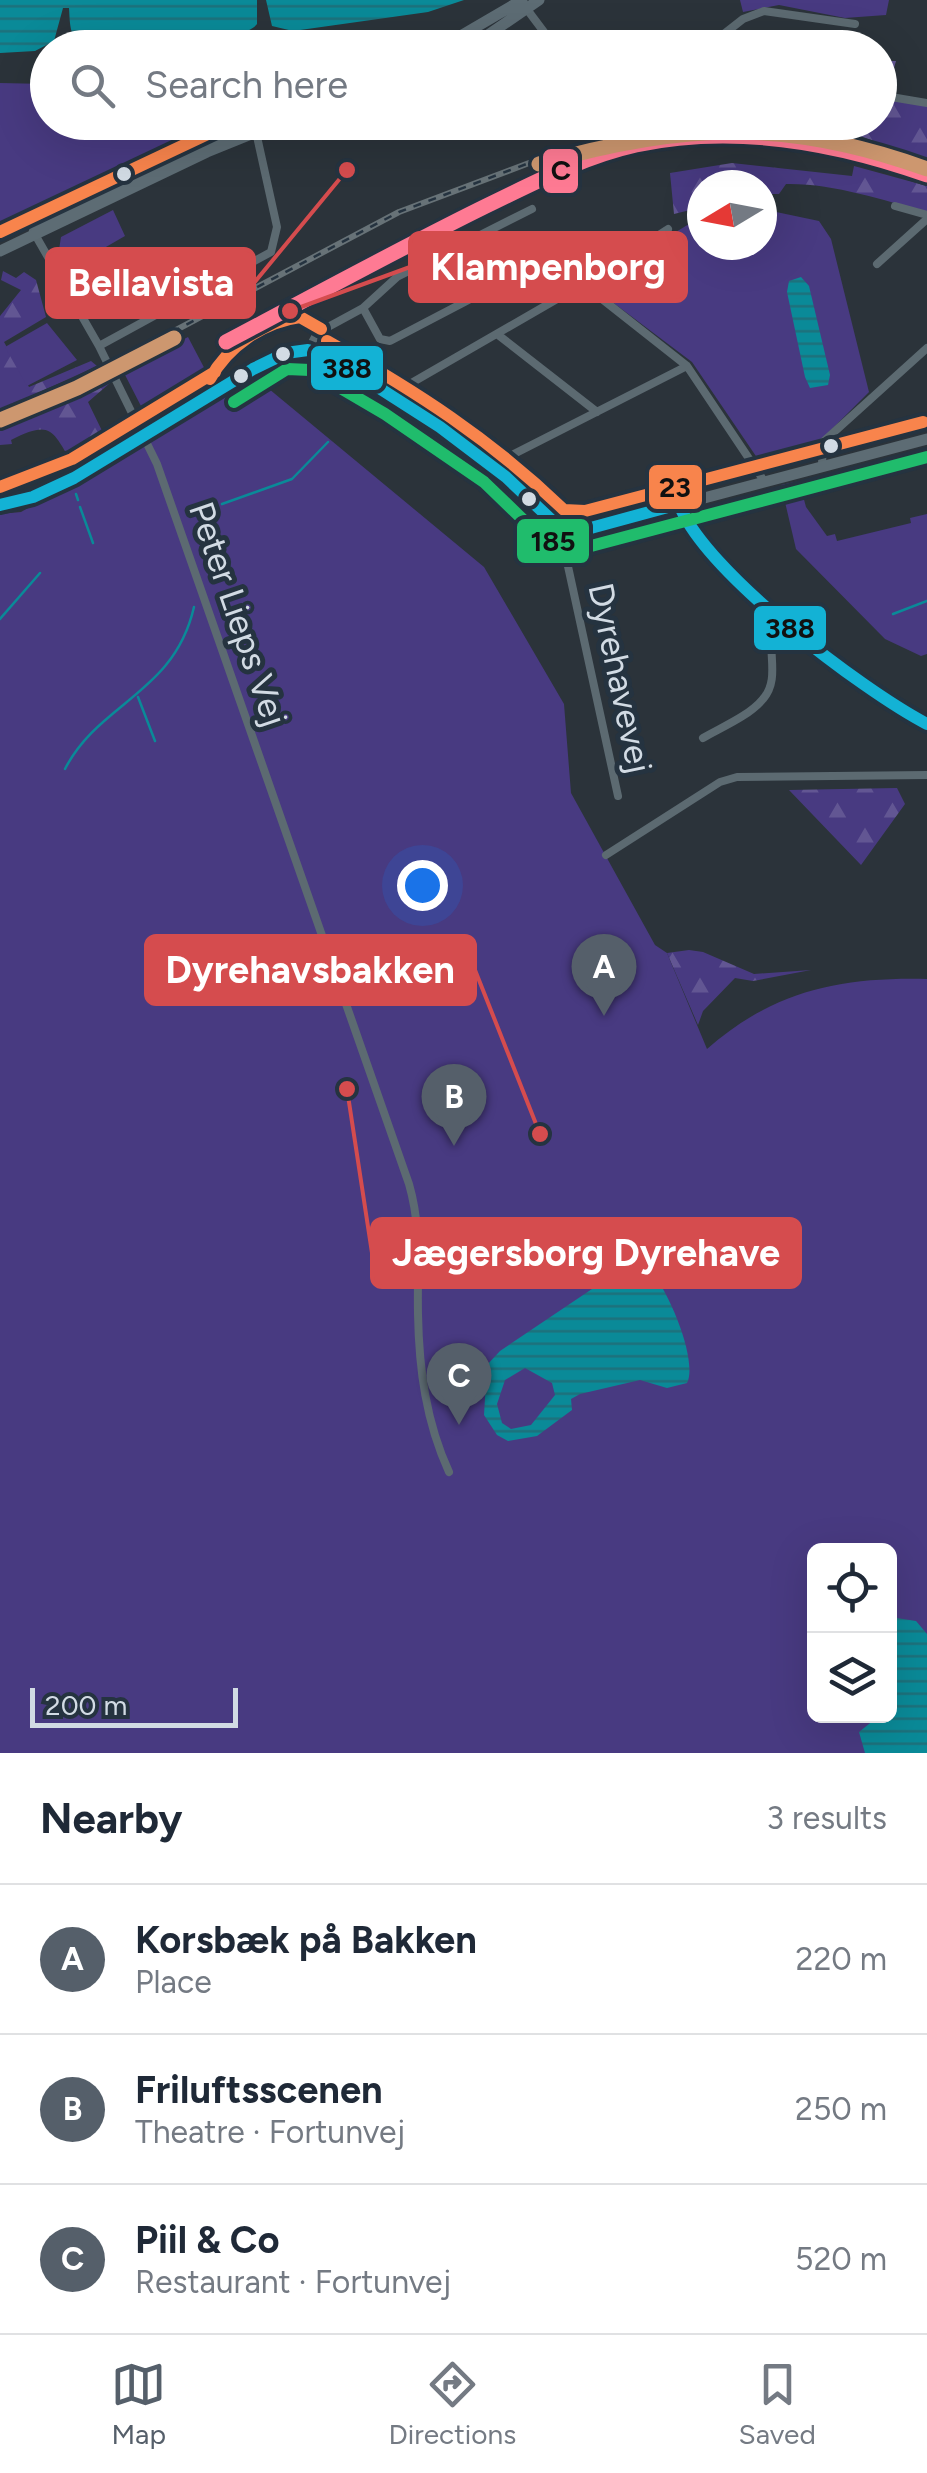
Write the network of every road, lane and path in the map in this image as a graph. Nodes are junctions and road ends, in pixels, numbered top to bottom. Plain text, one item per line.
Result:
1 (539, 0) edge
2 (523, 4) edge
3 (855, 24) dead end
4 (475, 30) edge
5 (491, 30) edge
6 (542, 30) edge
7 (729, 30) edge
8 (897, 98) edge
9 (927, 103) edge
10 (225, 140) edge
11 (258, 140) edge
12 (896, 206) dead end
13 (532, 209) dead end
14 (927, 217) edge
15 (668, 228) dead end
16 (33, 231) junction
17 (0, 243) edge
18 (0, 252) edge
19 (543, 261) dead end
20 (877, 264) dead end
21 (583, 284) junction
22 (363, 308) junction
23 (498, 334) junction
24 (99, 346) junction
25 (927, 348) edge
26 (308, 350) junction
27 (687, 366) junction
28 (394, 399) junction
29 (597, 412) junction
30 (927, 438) edge
31 (822, 465) junction
32 (494, 468) junction
33 (764, 481) junction
34 (0, 504) edge
35 (679, 504) junction
36 (566, 530) junction
37 (780, 618) junction
38 (927, 724) edge
39 (704, 738) dead end
40 (927, 775) edge
41 (618, 796) dead end
42 (606, 855) dead end
43 (448, 1472) dead end

1 - 2 street
2 - 4 street
2 - 5 street
2 - 6 street
3 - 7 street
8 - 9 street
10 - 16 street
11 - 24 street
12 - 14 street
13 - 22 street
14 - 20 street
15 - 21 street
16 - 17 street
16 - 18 street
16 - 24 street, Peter Lieps Vej
19 - 22 street
21 - 23 street
21 - 27 street
22 - 26 street
23 - 28 street
23 - 29 street
24 - 43 street, Peter Lieps Vej
25 - 31 street
26 - 28 street
26 - 34 street
27 - 29 street
27 - 33 street
28 - 32 street
29 - 32 street
30 - 31 street
31 - 33 street
32 - 36 street
33 - 35 street
35 - 36 street
35 - 37 street
36 - 41 street, Dyrehavevej
37 - 38 street
37 - 39 street
40 - 42 street

